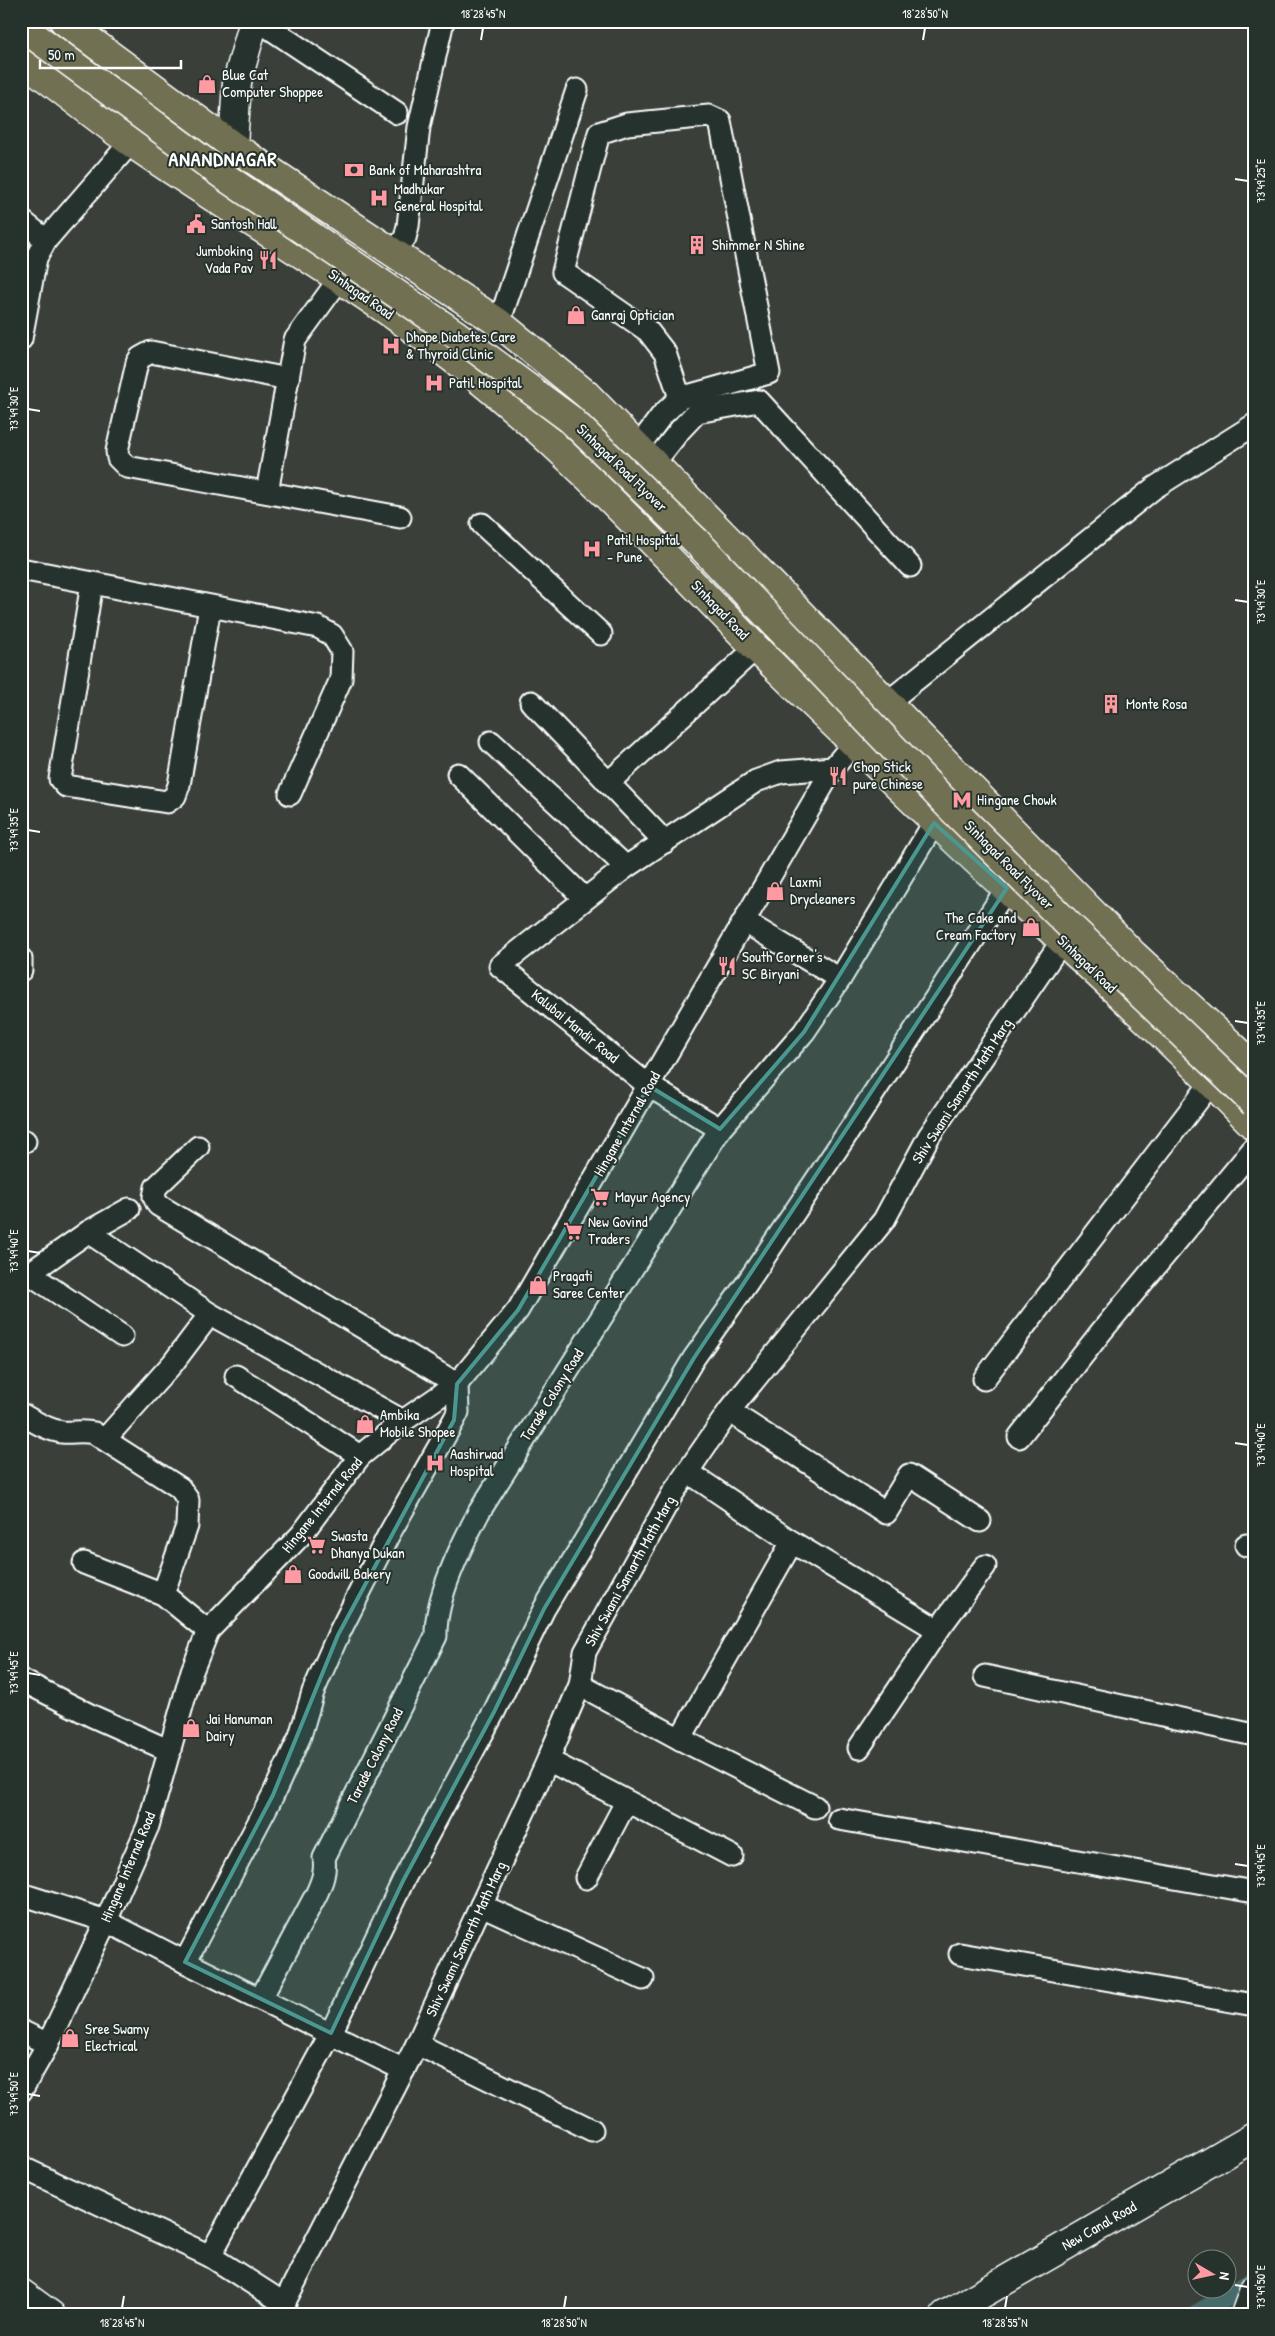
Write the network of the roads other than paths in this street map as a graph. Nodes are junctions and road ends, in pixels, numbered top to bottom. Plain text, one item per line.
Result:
1 (31, 21) edge
2 (64, 21) edge
3 (254, 21) edge
4 (259, 21) edge
5 (443, 21) edge
6 (21, 26) edge
7 (21, 60) edge
8 (577, 90) dead end
9 (163, 95) junction
10 (398, 113) dead end
11 (131, 142) junction
12 (232, 146) junction
13 (204, 189) junction
14 (21, 220) edge
15 (46, 240) junction
16 (393, 253) junction
17 (340, 278) junction
18 (499, 323) junction
19 (21, 339) edge
20 (288, 379) junction
21 (680, 398) junction
22 (1254, 425) edge
23 (646, 454) junction
24 (266, 492) junction
25 (400, 517) dead end
26 (482, 524) dead end
27 (910, 566) dead end
28 (21, 569) edge
29 (92, 583) junction
30 (210, 607) junction
31 (601, 634) dead end
32 (756, 648) junction
33 (531, 702) dead end
34 (888, 702) junction
35 (491, 742) dead end
36 (853, 743) junction
37 (833, 768) junction
38 (458, 774) dead end
39 (608, 783) junction
40 (290, 794) dead end
41 (934, 823) junction
42 (665, 842) junction
43 (626, 867) junction
44 (1008, 888) junction
45 (584, 898) junction
46 (745, 922) junction
47 (1062, 940) junction
48 (21, 959) edge
49 (21, 970) edge
50 (840, 979) junction
51 (1254, 1066) edge
52 (1211, 1083) junction
53 (1254, 1083) edge
54 (649, 1086) junction
55 (1254, 1104) edge
56 (1254, 1126) edge
57 (720, 1129) junction
58 (198, 1146) dead end
59 (1254, 1148) edge
60 (129, 1209) dead end
61 (88, 1232) junction
62 (26, 1276) edge
63 (210, 1314) junction
64 (122, 1336) dead end
65 (236, 1376) dead end
66 (984, 1379) dead end
67 (457, 1384) junction
68 (730, 1411) junction
69 (21, 1414) edge
70 (403, 1421) junction
71 (1020, 1437) dead end
72 (105, 1439) junction
73 (360, 1456) junction
74 (688, 1472) junction
75 (980, 1521) dead end
76 (792, 1542) junction
77 (84, 1563) dead end
78 (985, 1566) dead end
79 (163, 1594) junction
80 (938, 1630) junction
81 (208, 1631) junction
82 (985, 1676) dead end
83 (21, 1680) edge
84 (580, 1684) junction
85 (1254, 1735) edge
86 (680, 1739) junction
87 (859, 1748) dead end
88 (170, 1751) junction
89 (548, 1760) junction
90 (626, 1802) junction
91 (815, 1807) dead end
92 (839, 1819) dead end
93 (732, 1856) dead end
94 (586, 1878) dead end
95 (1254, 1892) edge
96 (21, 1894) edge
97 (481, 1905) junction
98 (106, 1921) junction
99 (960, 1954) dead end
100 (185, 1962) junction
101 (643, 1979) dead end
102 (261, 1998) junction
103 (1254, 2005) edge
104 (21, 2031) edge
105 (331, 2034) junction
106 (48, 2044) junction
107 (417, 2044) junction
108 (404, 2070) junction
109 (21, 2091) edge
110 (592, 2130) dead end
111 (1254, 2137) edge
112 (21, 2167) edge
113 (210, 2256) junction
114 (21, 2292) edge
115 (281, 2310) edge
116 (51, 2315) edge
117 (945, 2315) edge

1 - 53 main road, Sinhagad Road Flyover
2 - 9 main road
3 - 12 street
4 - 10 street
5 - 16 street
6 - 55 main road, Sinhagad Road Flyover, bridge
7 - 11 main road, Sinhagad Road
8 - 18 street
9 - 11 street
9 - 12 main road
11 - 13 main road, Sinhagad Road
11 - 15 street
12 - 13 street
12 - 16 main road
13 - 17 main road, Sinhagad Road
14 - 15 street
15 - 19 street
16 - 18 main road
17 - 20 street
17 - 32 main road, Sinhagad Road
18 - 23 main road
20 - 24 street
20 - 24 street
21 - 21 street
21 - 23 street
22 - 34 street, Hingane Internal Road
23 - 27 street
23 - 34 main road
24 - 25 street
26 - 31 street
28 - 29 street
29 - 30 street
29 - 30 street
30 - 40 street
32 - 36 main road, Sinhagad Road
32 - 39 street
33 - 39 street
34 - 36 street, Hingane Internal Road
34 - 51 main road
35 - 43 street
36 - 37 street, Hingane Internal Road
36 - 41 main road, Sinhagad Road
37 - 42 street
37 - 46 street, Hingane Internal Road
38 - 45 street
39 - 42 street
41 - 44 main road, Sinhagad Road
41 - 50 street, Tarade Colony Road
42 - 43 street
43 - 45 street
44 - 47 main road, Sinhagad Road
44 - 105 street
45 - 54 street, Kalubai Mandir Road
46 - 50 street
46 - 54 street, Hingane Internal Road
47 - 52 main road, Sinhagad Road
47 - 68 street, Shiv Swami Samarth Math Marg
48 - 49 street
50 - 57 street, Tarade Colony Road
52 - 56 main road, Sinhagad Road
52 - 66 street
54 - 57 street
54 - 67 street, Hingane Internal Road
57 - 102 street, Tarade Colony Road
58 - 67 street
59 - 71 street
60 - 61 street
61 - 62 street
61 - 63 street
62 - 64 street
63 - 70 street
63 - 72 street
65 - 73 street
67 - 70 street, Hingane Internal Road
67 - 100 street
68 - 74 street, Shiv Swami Samarth Math Marg
68 - 75 street
69 - 72 street
70 - 73 street, Hingane Internal Road
72 - 79 street
73 - 81 street, Hingane Internal Road
74 - 76 street
74 - 84 street, Shiv Swami Samarth Math Marg
76 - 80 street
76 - 86 street
77 - 79 street
78 - 80 street
79 - 81 street
80 - 87 street
81 - 88 street, Hingane Internal Road
82 - 85 street
83 - 88 street
84 - 86 street
84 - 89 street, Shiv Swami Samarth Math Marg
86 - 91 street
88 - 98 street, Hingane Internal Road
89 - 90 street
89 - 97 street, Shiv Swami Samarth Math Marg
90 - 93 street
90 - 94 street
92 - 95 street
96 - 98 street
97 - 101 street
97 - 107 street, Shiv Swami Samarth Math Marg
98 - 100 street
98 - 106 street, Hingane Internal Road
99 - 103 street
100 - 102 street
102 - 105 street
104 - 106 street
105 - 108 street
105 - 113 street
106 - 109 street, Hingane Internal Road
107 - 108 street, Shiv Swami Samarth Math Marg
107 - 110 street
108 - 115 street, Shiv Swami Samarth Math Marg
111 - 117 street, New Canal Road
112 - 113 street
113 - 115 street
114 - 116 street

